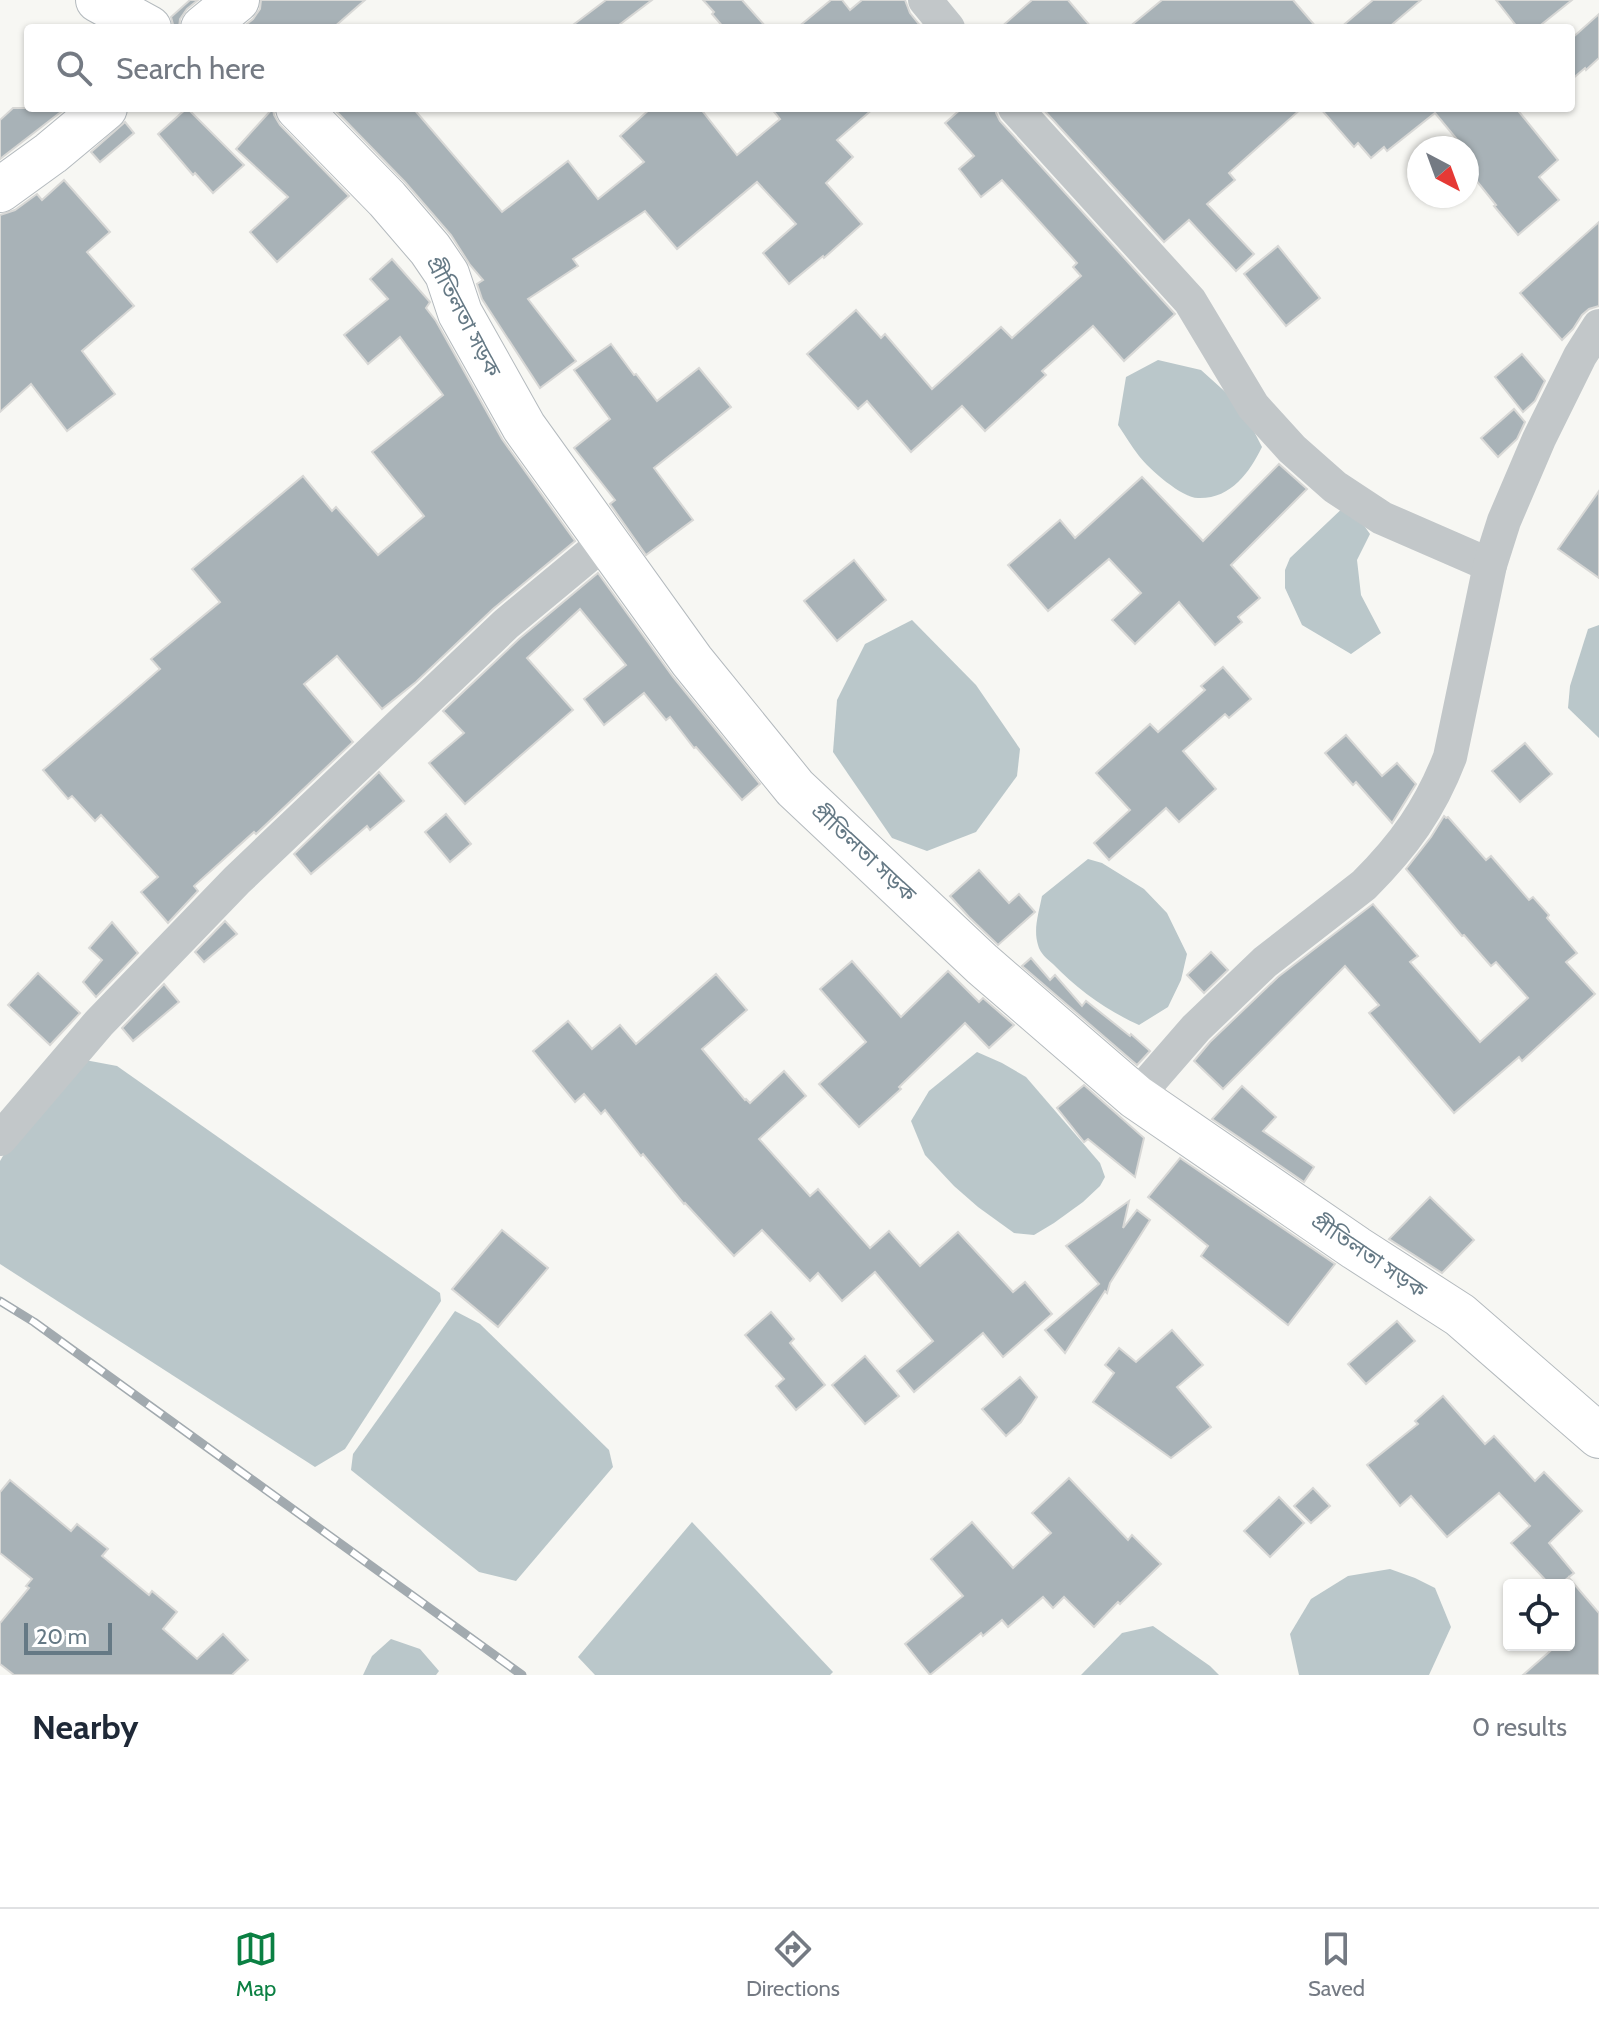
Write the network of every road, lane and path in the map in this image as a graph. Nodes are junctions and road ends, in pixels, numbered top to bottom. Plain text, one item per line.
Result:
1 (98, 0) edge
2 (237, 0) edge
3 (925, 0) edge
4 (142, 24) edge
5 (208, 24) edge
6 (945, 24) edge
7 (100, 112) edge
8 (302, 112) edge
9 (1019, 112) edge
10 (0, 190) edge
11 (1599, 326) edge
12 (606, 541) junction
13 (1490, 565) junction
14 (1136, 1097) junction
15 (0, 1139) edge
16 (1599, 1436) edge

1 - 4 main road
2 - 5 main road
3 - 6 street
7 - 10 main road
8 - 12 main road, প্রীতিলতা সড়ক
9 - 13 street
11 - 13 street
12 - 14 main road, প্রীতিলতা সড়ক
12 - 15 street
13 - 14 street
14 - 16 main road, প্রীতিলতা সড়ক

